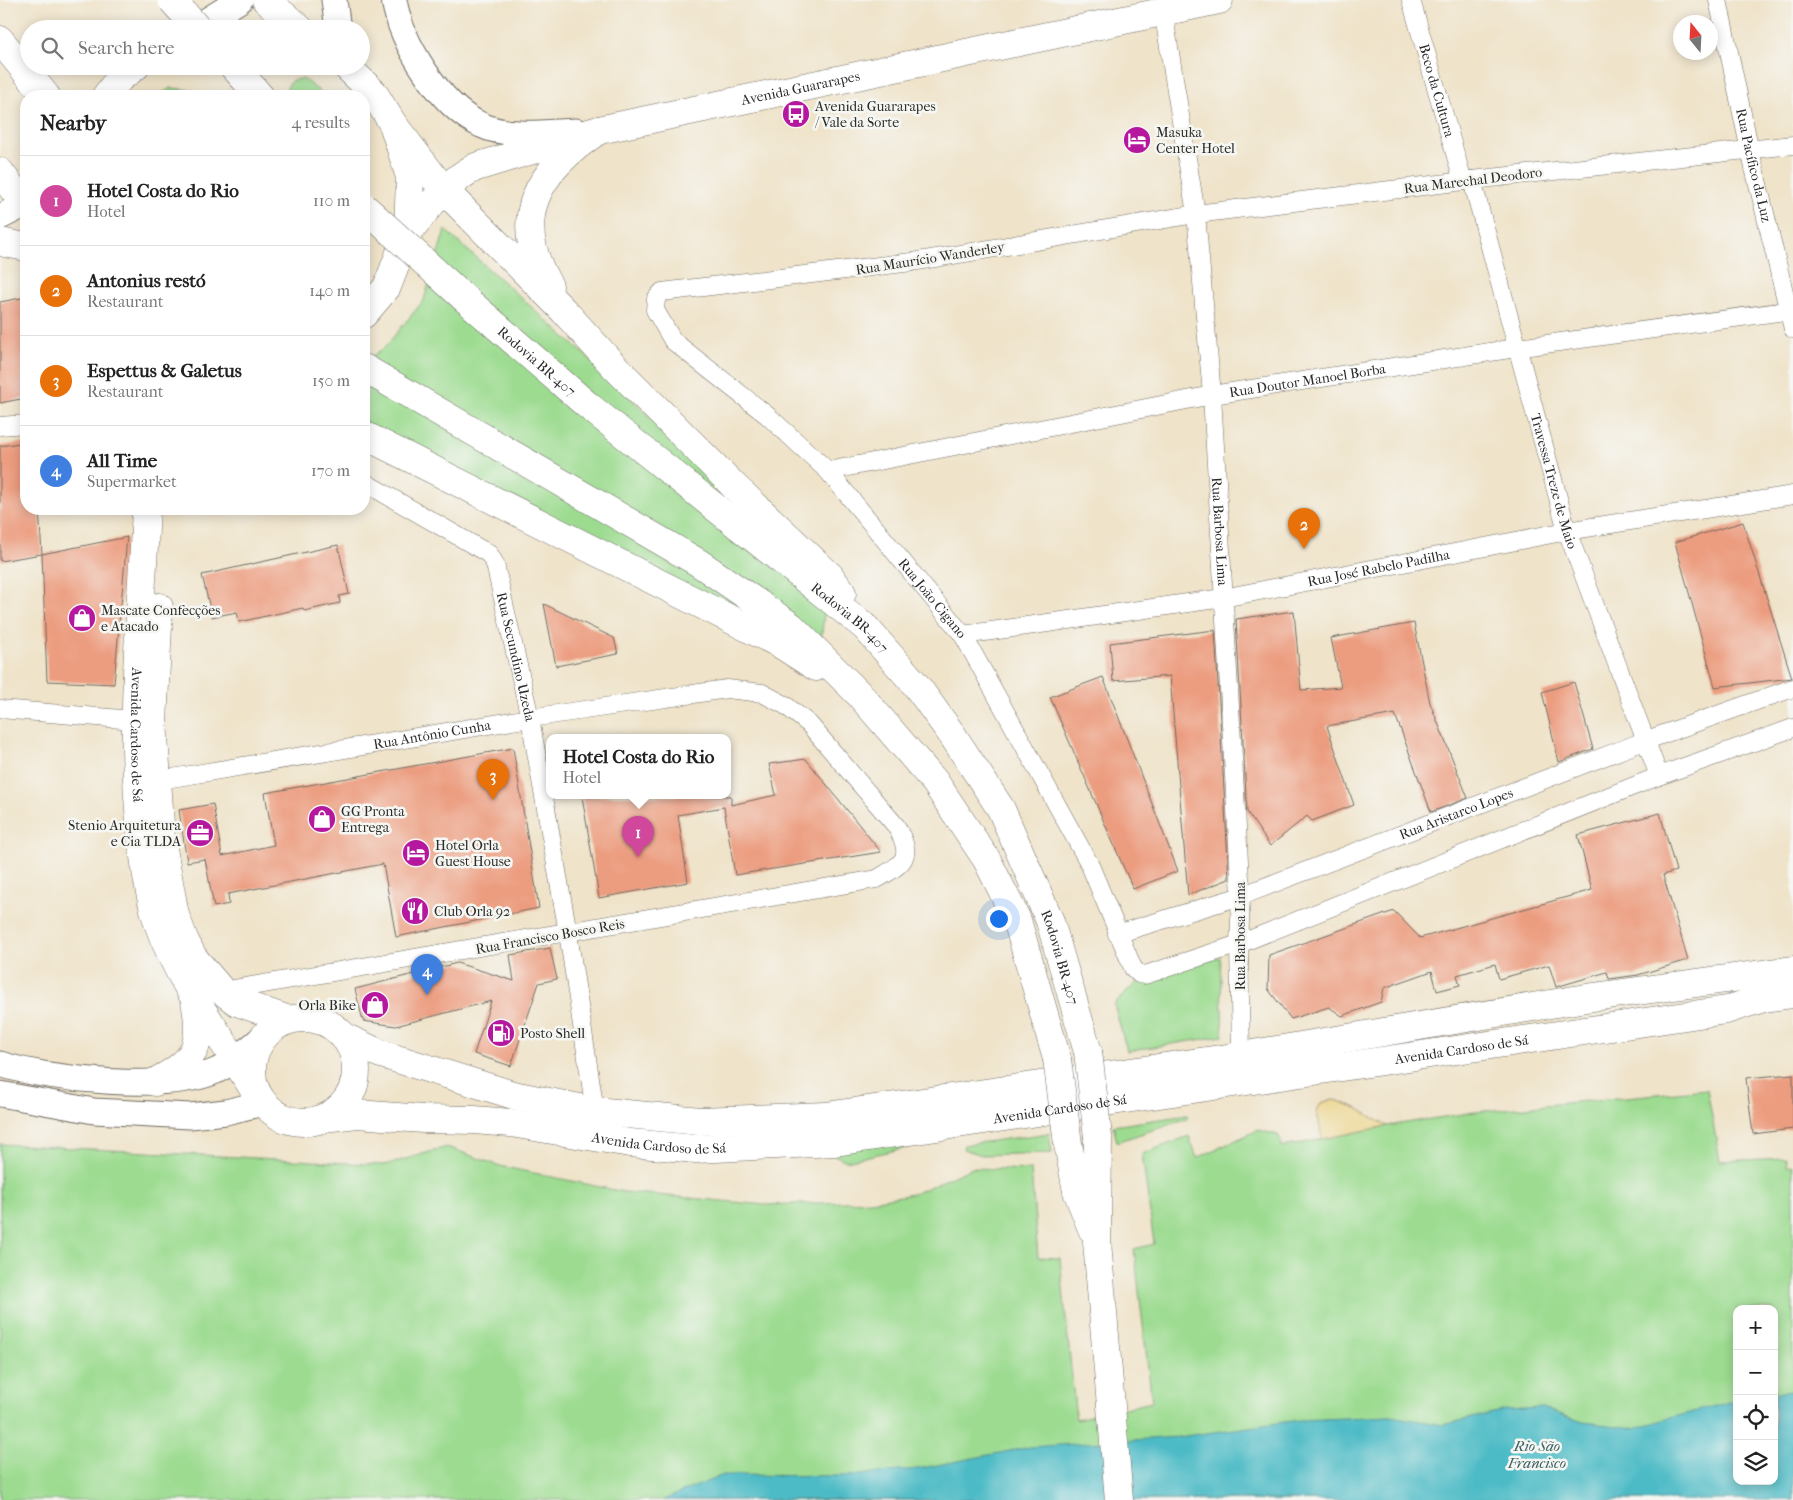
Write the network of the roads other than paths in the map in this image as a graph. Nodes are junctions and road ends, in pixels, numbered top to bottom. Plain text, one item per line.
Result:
1 (172, 0) edge
2 (240, 0) edge
3 (266, 0) edge
4 (334, 0) edge
5 (394, 0) edge
6 (1219, 0) edge
7 (1411, 0) edge
8 (1718, 0) edge
9 (1163, 5) edge
10 (190, 20) edge
11 (208, 20) edge
12 (289, 20) edge
13 (337, 20) edge
14 (0, 40) edge
15 (20, 64) edge
16 (29, 75) edge
17 (123, 75) edge
18 (240, 75) edge
19 (355, 75) edge
20 (41, 90) edge
21 (110, 90) edge
22 (254, 90) edge
23 (393, 124) junction
24 (600, 130) junction
25 (1793, 145) edge
26 (1750, 151) junction
27 (0, 172) edge
28 (1468, 180) junction
29 (443, 189) junction
30 (20, 197) edge
31 (20, 208) edge
32 (370, 212) edge
33 (1196, 214) junction
34 (0, 218) edge
35 (408, 232) junction
36 (0, 242) edge
37 (20, 246) edge
38 (662, 292) joint
39 (370, 307) edge
40 (1791, 310) edge
41 (564, 311) junction
42 (1793, 329) edge
43 (1516, 348) junction
44 (372, 374) edge
45 (1212, 395) junction
46 (20, 424) edge
47 (0, 426) edge
48 (370, 437) edge
49 (828, 471) junction
50 (370, 485) edge
51 (1793, 495) edge
52 (146, 515) edge
53 (162, 515) edge
54 (1567, 531) junction
55 (1223, 598) junction
56 (865, 628) junction
57 (963, 634) junction
58 (1793, 688) edge
59 (860, 695) junction
60 (0, 709) edge
61 (530, 718) junction
62 (144, 721) junction
63 (1793, 728) edge
64 (1647, 740) junction
65 (1659, 776) junction
66 (147, 782) junction
67 (877, 880) joint
68 (1240, 896) junction
69 (568, 933) junction
70 (1117, 934) junction
71 (1238, 944) junction
72 (1793, 970) edge
73 (222, 991) junction
74 (1793, 994) edge
75 (194, 1000) junction
76 (288, 1020) junction
77 (344, 1037) junction
78 (262, 1038) junction
79 (1241, 1056) junction
80 (236, 1059) junction
81 (0, 1064) edge
82 (155, 1082) junction
83 (0, 1094) edge
84 (260, 1098) junction
85 (595, 1111) junction
86 (324, 1118) junction
87 (1097, 1242) junction
88 (1119, 1500) edge

1 - 10 main road, bridge
2 - 11 main road
3 - 12 main road
4 - 13 main road
5 - 24 main road
6 - 9 main road, Avenida Guararapes
7 - 28 street, Beco da Cultura
8 - 26 street, Rua Pacífico da Luz
9 - 24 main road, Avenida Guararapes
9 - 33 street, Rua Barbosa Lima
14 - 15 main road
16 - 20 main road
17 - 21 main road
18 - 22 main road
19 - 23 main road
23 - 29 main road
23 - 35 main road
24 - 29 main road, Avenida Guararapes
24 - 41 main road
25 - 26 street, Rua Marechal Deodoro
26 - 28 street, Rua Marechal Deodoro
26 - 40 street, Rua Pacífico da Luz
27 - 30 main road
28 - 33 street, Rua Marechal Deodoro
28 - 43 street, Travessa Treze de Maio
29 - 35 main road, Avenida Guararapes
29 - 41 main road
31 - 34 main road
32 - 56 main road, Rodovia BR-407, bridge
33 - 38 street, Rua Maurício Wanderley
33 - 45 street, Rua Barbosa Lima
35 - 39 main road
36 - 37 main road
38 - 49 street, Rua João Cigano
40 - 42 street, Rua Pacífico da Luz
40 - 43 street, Rua Doutor Manoel Borba
41 - 56 main road
43 - 45 street, Rua Doutor Manoel Borba
43 - 54 street, Travessa Treze de Maio
44 - 59 main road
45 - 49 street, Rua Doutor Manoel Borba
45 - 55 street, Rua Barbosa Lima
46 - 47 street
48 - 59 main road
49 - 57 street, Rua João Cigano
50 - 61 street, Rua Secundino Uzeda
51 - 54 street, Rua José Rabelo Padilha
52 - 62 main road, Avenida Cardoso de Sá
53 - 62 main road, Avenida Cardoso de Sá
54 - 55 street, Rua José Rabelo Padilha
54 - 64 street, Travessa Treze de Maio
55 - 57 street, Rua José Rabelo Padilha
55 - 68 street, Rua Barbosa Lima
56 - 87 main road, Rodovia BR-407, bridge
57 - 70 street, Rua João Cigano
58 - 64 street, Rua Aristarco Lopes
59 - 87 main road, bridge
60 - 62 street
61 - 66 street, Rua Antônio Cunha
61 - 67 street, Rua Antônio Cunha
61 - 69 street, Rua Secundino Uzeda
62 - 66 main road, Avenida Cardoso de Sá
63 - 65 street
64 - 65 street, Travessa Treze de Maio
64 - 68 street, Rua Aristarco Lopes
65 - 71 street
66 - 73 main road, Avenida Cardoso de Sá
66 - 75 main road, Avenida Cardoso de Sá
67 - 69 street, Rua Francisco Bosco Reis
68 - 70 street, Rua Aristarco Lopes
68 - 71 street, Rua Barbosa Lima
69 - 73 street, Rua Francisco Bosco Reis
69 - 85 street, Rua Secundino Uzeda
70 - 71 street, Rua João Cigano
71 - 79 street, Rua Barbosa Lima
72 - 79 main road, Avenida Cardoso de Sá
73 - 76 main road, Avenida Cardoso de Sá
74 - 86 main road, Avenida Cardoso de Sá
75 - 80 main road, Avenida Cardoso de Sá
75 - 82 main road
76 - 77 main road
76 - 78 main road
77 - 85 main road, Avenida Cardoso de Sá
77 - 86 main road
78 - 80 main road
78 - 84 main road
79 - 85 main road, Avenida Cardoso de Sá
80 - 82 main road
80 - 84 main road, Avenida Cardoso de Sá
81 - 82 main road
83 - 84 main road
84 - 86 main road
87 - 88 main road

